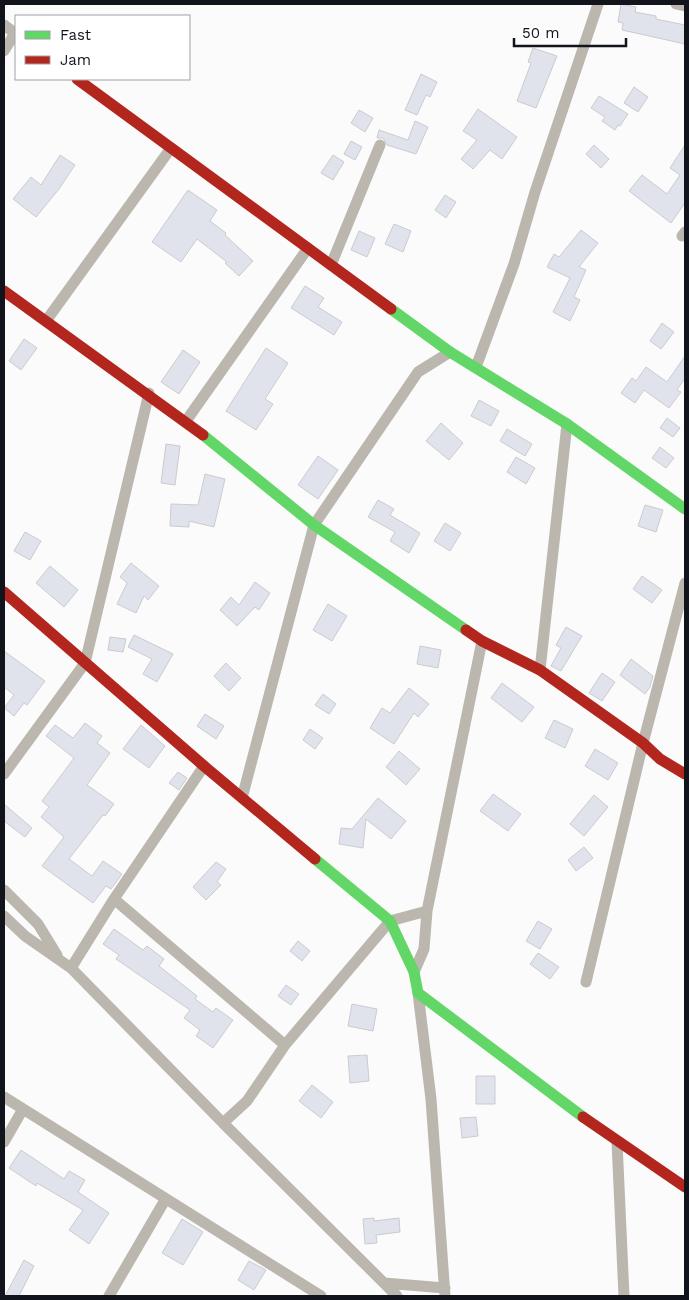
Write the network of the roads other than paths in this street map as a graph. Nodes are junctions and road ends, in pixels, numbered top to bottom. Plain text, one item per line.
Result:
1 (598, 4) edge
2 (676, 4) edge
3 (685, 6) edge
4 (4, 25) edge
5 (15, 33) edge
6 (15, 36) edge
7 (4, 52) edge
8 (78, 80) edge
9 (380, 145) dead end
10 (171, 148) junction
11 (308, 248) junction
12 (331, 265) junction
13 (4, 293) edge
14 (46, 321) junction
15 (450, 352) junction
16 (476, 367) junction
17 (149, 393) junction
18 (186, 421) junction
19 (567, 424) junction
20 (685, 509) edge
21 (314, 526) junction
22 (685, 583) edge
23 (4, 592) edge
24 (482, 641) junction
25 (86, 663) junction
26 (540, 670) junction
27 (643, 744) junction
28 (204, 766) junction
29 (4, 774) edge
30 (685, 774) edge
31 (242, 798) junction
32 (4, 890) edge
33 (114, 899) junction
34 (427, 911) junction
35 (4, 916) edge
36 (390, 921) junction
37 (60, 959) junction
38 (71, 968) junction
39 (414, 972) junction
40 (586, 982) dead end
41 (418, 993) junction
42 (285, 1045) junction
43 (4, 1097) edge
44 (23, 1109) junction
45 (223, 1123) junction
46 (4, 1142) edge
47 (616, 1142) junction
48 (685, 1187) edge
49 (166, 1200) junction
50 (384, 1283) junction
51 (445, 1292) edge
52 (109, 1296) edge
53 (321, 1296) edge
54 (397, 1296) edge
55 (624, 1296) edge

1 - 16 street
2 - 3 street
4 - 5 street
6 - 7 street
8 - 10 street
9 - 12 street
10 - 11 street
10 - 14 street
11 - 12 street
11 - 18 street
12 - 15 street
13 - 14 street
14 - 17 street
15 - 16 street
15 - 21 street
16 - 19 street
17 - 18 street
17 - 25 street
18 - 21 street
19 - 20 street
19 - 26 street
21 - 24 street
21 - 31 street
22 - 27 street
23 - 25 street
24 - 26 street
24 - 34 street
25 - 28 street
25 - 29 street
26 - 27 street
27 - 30 street
27 - 40 street
28 - 31 street
28 - 33 street
31 - 36 street
32 - 37 street
33 - 38 street
33 - 42 street
34 - 36 street
34 - 39 street
35 - 37 street
36 - 39 street
36 - 42 street
37 - 38 street
38 - 45 street
39 - 41 street
41 - 47 street
41 - 51 street
42 - 45 street
43 - 44 street
44 - 46 street
44 - 49 street
45 - 50 street
47 - 48 street
47 - 55 street
49 - 52 street
49 - 53 street
50 - 51 street
50 - 54 street

